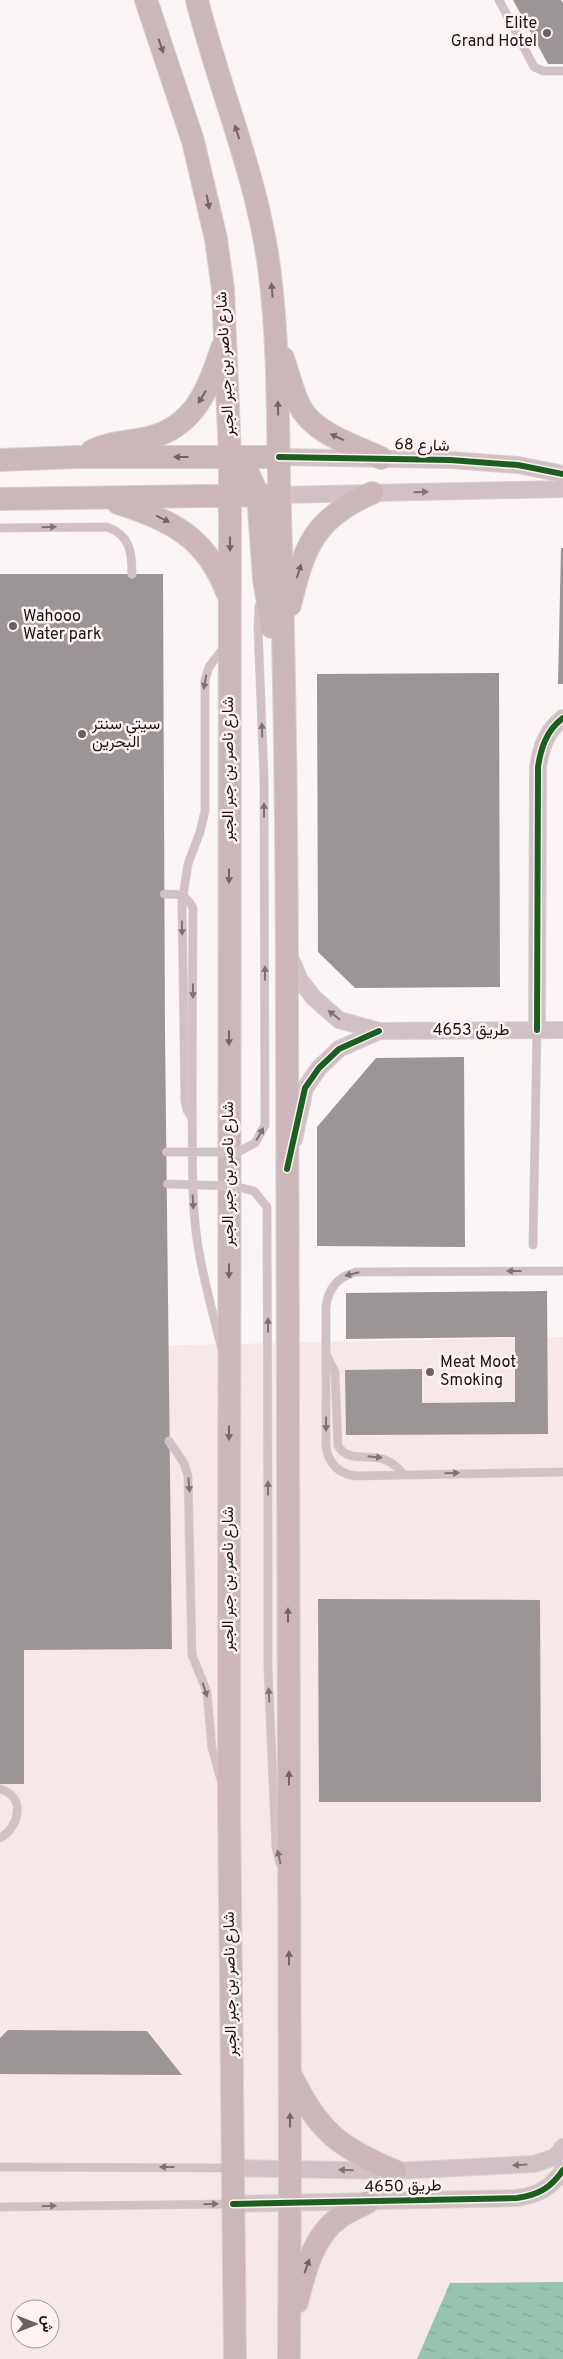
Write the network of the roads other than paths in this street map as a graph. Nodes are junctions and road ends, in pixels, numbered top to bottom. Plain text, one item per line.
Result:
1 (197, 0) edge
2 (499, 0) edge
3 (144, 3) edge
4 (563, 71) edge
5 (226, 336) junction
6 (276, 339) junction
7 (78, 457) junction
8 (279, 457) junction
9 (230, 458) junction
10 (381, 458) junction
11 (0, 460) edge
12 (563, 474) edge
13 (563, 489) edge
14 (372, 493) junction
15 (230, 495) junction
16 (269, 495) junction
17 (101, 497) junction
18 (0, 499) edge
19 (0, 528) edge
20 (132, 574) dead end
21 (264, 579) junction
22 (229, 599) junction
23 (283, 635) junction
24 (229, 641) junction
25 (285, 664) junction
26 (563, 718) edge
27 (164, 894) dead end
28 (287, 949) junction
29 (537, 1030) junction
30 (563, 1030) edge
31 (379, 1031) junction
32 (192, 1118) junction
33 (166, 1152) dead end
34 (287, 1169) junction
35 (167, 1184) dead end
36 (534, 1245) dead end
37 (563, 1271) edge
38 (326, 1354) junction
39 (229, 1380) junction
40 (169, 1441) dead end
41 (563, 1472) edge
42 (403, 1474) junction
43 (0, 1789) edge
44 (229, 1803) junction
45 (0, 1838) edge
46 (289, 1904) junction
47 (290, 2073) junction
48 (563, 2147) edge
49 (0, 2167) edge
50 (233, 2168) junction
51 (290, 2169) junction
52 (395, 2170) junction
53 (563, 2170) edge
54 (368, 2202) junction
55 (290, 2203) junction
56 (233, 2204) junction
57 (0, 2207) edge
58 (289, 2329) junction
59 (235, 2359) edge
60 (289, 2359) edge

6 -> 1 main road
2 - 4 lane
3 -> 5 main road, شارع ناصر بن جبر الجبر
5 -> 7 main road
5 - 9 main road, شارع ناصر بن جبر الجبر
8 -> 6 main road
10 -> 6 main road
9 -> 7 main road, شارع 68
7 - 11 main road, شارع 68
8 - 9 main road, شارع 68
8 - 10 street, شارع 68
8 - 16 main road
9 - 15 main road, شارع ناصر بن جبر الجبر
9 - 16 main road
10 - 12 street, شارع 68
14 -> 13 street
14 - 16 street
23 -> 14 main road
15 - 16 main road
15 - 17 main road
15 -> 22 main road, شارع ناصر بن جبر الجبر
16 - 21 main road
16 - 23 main road
17 - 18 main road
17 -> 22 main road
19 -> 20 lane
21 - 25 main road
33 -> 21 lane, bridge
22 - 24 main road, شارع ناصر بن جبر الجبر
23 - 25 main road
24 -> 32 lane
24 -> 39 main road, شارع ناصر بن جبر الجبر
25 - 28 main road
26 - 29 street
27 -> 32 lane, bridge
31 -> 28 street, طريق 4653
28 - 34 main road
29 - 30 street, طريق 4653
29 - 31 street, طريق 4653
29 - 36 lane
31 - 34 street, طريق 4653
32 -> 39 lane
46 -> 34 main road
46 -> 35 lane, bridge
37 -> 38 lane
38 -> 42 lane
38 -> 42 lane
39 -> 44 main road, شارع ناصر بن جبر الجبر
40 -> 44 lane
42 -> 41 lane
43 - 45 lane
44 - 50 main road, شارع ناصر بن جبر الجبر
47 -> 46 main road
51 -> 47 main road
47 - 52 main road
48 -> 52 street, طريق 4650
50 -> 49 lane, طريق 4650
50 - 51 street, طريق 4650
50 - 56 main road, شارع ناصر بن جبر الجبر
52 -> 51 street, طريق 4650
51 - 55 main road
53 - 54 street, طريق 4650
54 - 55 street, طريق 4650
58 -> 54 main road
55 - 56 street, طريق 4650
55 - 58 main road
57 -> 56 lane, طريق 4650
56 - 59 main road, شارع ناصر بن جبر الجبر
58 - 60 main road

